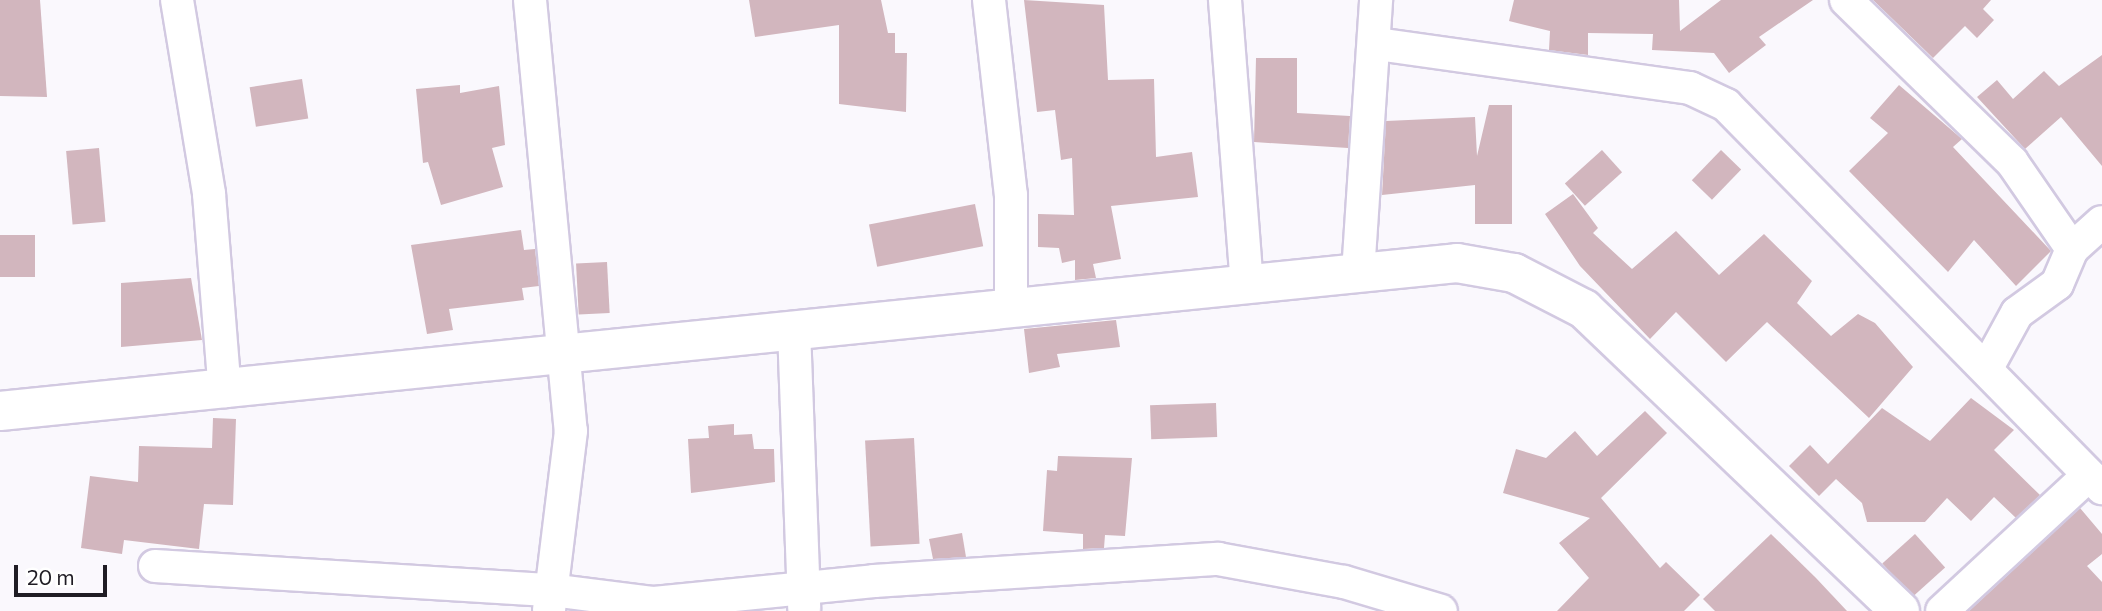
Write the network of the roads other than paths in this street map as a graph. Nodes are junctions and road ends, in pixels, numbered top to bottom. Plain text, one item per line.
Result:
1 (177, 0) edge
2 (530, 0) edge
3 (989, 0) edge
4 (1225, 0) edge
5 (1376, 0) edge
6 (1846, 0) edge
7 (1377, 44) junction
8 (2102, 222) edge
9 (2072, 249) junction
10 (1358, 273) junction
11 (1247, 285) junction
12 (1011, 305) junction
13 (794, 329) junction
14 (561, 355) junction
15 (1988, 366) junction
16 (225, 391) junction
17 (0, 411) edge
18 (2095, 482) edge
19 (155, 566) dead end
20 (550, 600) edge
21 (804, 600) edge
22 (1441, 611) edge
23 (1900, 611) edge
24 (1942, 611) edge

1 - 16 street
2 - 14 street
3 - 12 street
4 - 11 street
5 - 7 street
6 - 9 street
7 - 10 street
7 - 15 street
8 - 9 street
9 - 15 street
10 - 11 street
10 - 23 street
11 - 12 street
12 - 13 street
13 - 14 street
13 - 21 street
14 - 16 street
14 - 20 street
15 - 18 street
16 - 17 street
18 - 24 street
19 - 20 street
20 - 21 street
21 - 22 street

